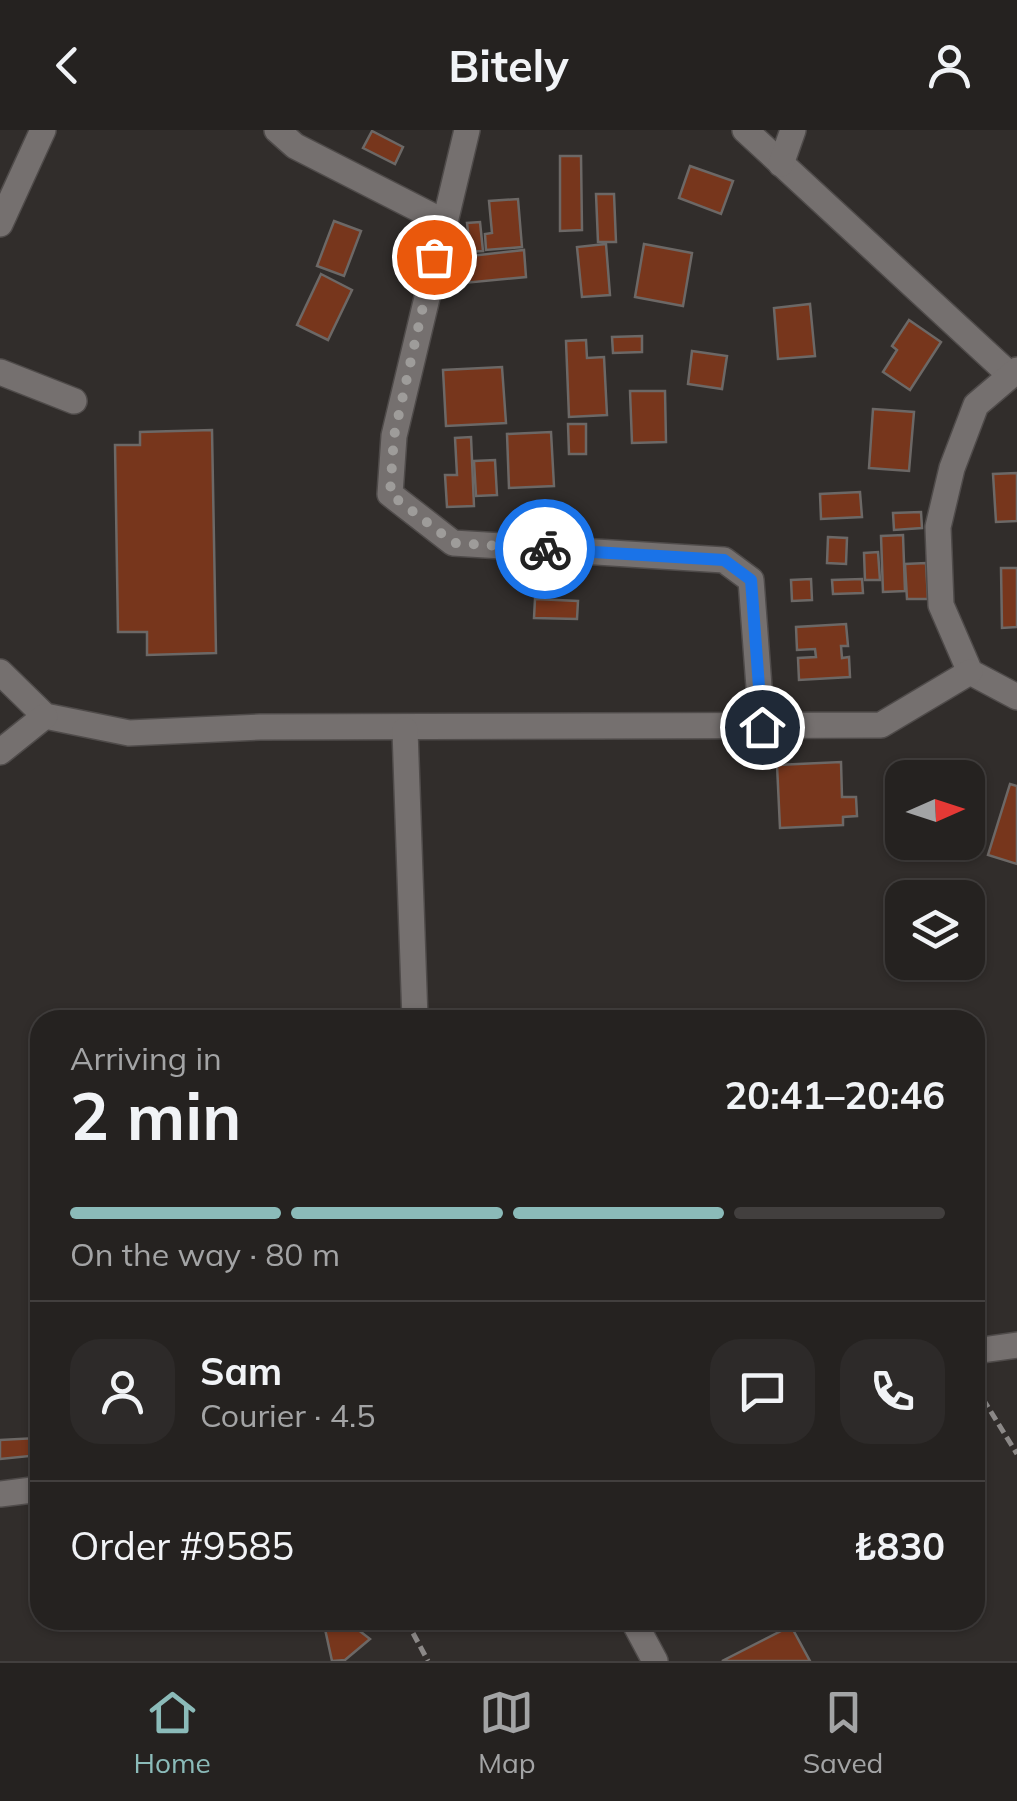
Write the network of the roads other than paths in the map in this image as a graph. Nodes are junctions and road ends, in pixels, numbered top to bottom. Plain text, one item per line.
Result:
1 (43, 130) edge
2 (277, 130) edge
3 (467, 130) edge
4 (745, 130) edge
5 (793, 130) edge
6 (781, 164) junction
7 (442, 221) junction
8 (0, 224) edge
9 (0, 372) edge
10 (1013, 372) edge
11 (74, 401) dead end
12 (0, 672) edge
13 (970, 672) junction
14 (1017, 697) edge
15 (45, 716) junction
16 (762, 727) junction
17 (405, 730) junction
18 (0, 752) edge
19 (414, 1010) edge
20 (1017, 1345) edge
21 (985, 1350) edge
22 (30, 1490) edge
23 (0, 1494) edge
24 (638, 1630) edge
25 (655, 1661) edge

1 - 8 street
2 - 7 street
3 - 7 street
4 - 6 street
5 - 6 street
6 - 10 street
7 - 16 street
9 - 11 street
10 - 13 street
12 - 15 street
13 - 14 street
13 - 16 street
15 - 17 street
15 - 18 street
16 - 17 street
17 - 19 street
20 - 21 street
22 - 23 street
24 - 25 street

